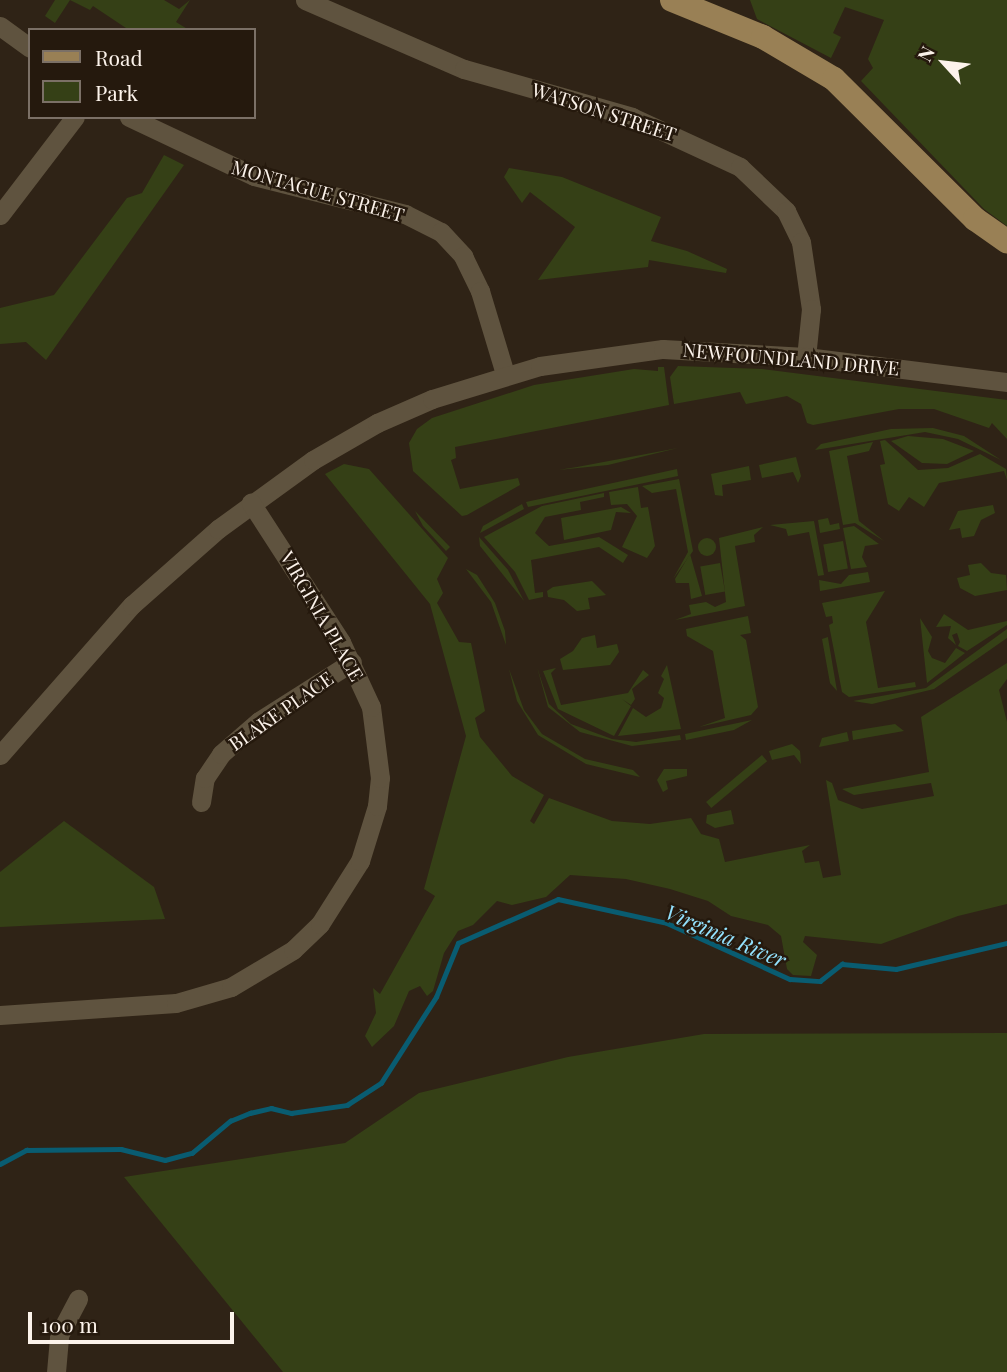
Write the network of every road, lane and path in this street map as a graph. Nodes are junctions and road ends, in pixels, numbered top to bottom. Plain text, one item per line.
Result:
1 (305, 0) edge
2 (672, 0) edge
3 (0, 26) edge
4 (28, 47) edge
5 (73, 119) edge
6 (133, 119) edge
7 (0, 215) edge
8 (1007, 241) edge
9 (806, 356) junction
10 (505, 374) junction
11 (1007, 382) edge
12 (251, 503) junction
13 (352, 662) junction
14 (0, 755) edge
15 (201, 802) dead end
16 (0, 1015) edge
17 (78, 1299) dead end
18 (56, 1372) edge

1 - 9 street, WATSON STREET
2 - 8 main road
3 - 4 street
5 - 7 street
6 - 10 street, MONTAGUE STREET
9 - 10 street, NEWFOUNDLAND DRIVE
9 - 11 street, NEWFOUNDLAND DRIVE
10 - 12 street, NEWFOUNDLAND DRIVE
12 - 13 street, VIRGINIA PLACE
12 - 14 street, NEWFOUNDLAND DRIVE
13 - 15 street, BLAKE PLACE
13 - 16 street, VIRGINIA PLACE
17 - 18 street

